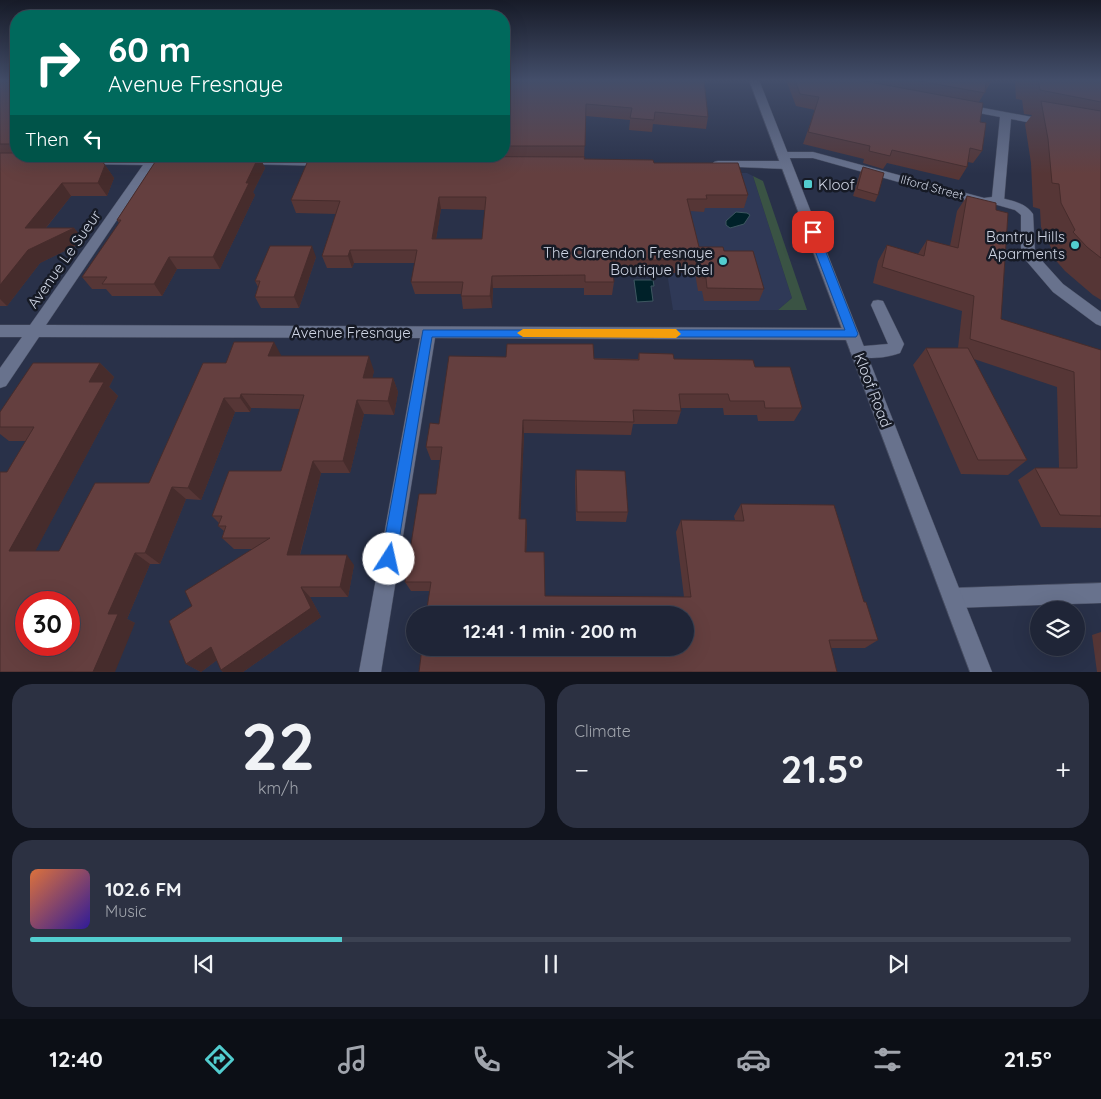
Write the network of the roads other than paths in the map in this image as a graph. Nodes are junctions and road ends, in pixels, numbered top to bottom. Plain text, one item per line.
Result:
1 (766, 111) edge
2 (987, 111) edge
3 (1006, 115) junction
4 (1063, 126) edge
5 (785, 160) junction
6 (151, 162) edge
7 (227, 162) edge
8 (336, 162) edge
9 (704, 164) edge
10 (998, 201) junction
11 (878, 305) dead end
12 (1101, 320) edge
13 (0, 331) edge
14 (35, 331) junction
15 (428, 333) junction
16 (852, 334) junction
17 (858, 351) junction
18 (0, 381) edge
19 (1101, 593) edge
20 (953, 598) junction
21 (370, 672) edge
22 (981, 672) edge

1 - 5 street, Kloof Road
2 - 3 street
3 - 4 street
3 - 10 street
5 - 9 street, Ilford Street
5 - 10 street, Ilford Street
5 - 16 street, Kloof Road
6 - 14 street, Avenue Le Sueur
7 - 8 street
10 - 12 street, Ilford Street
11 - 17 street
13 - 14 street, Avenue Fresnaye
14 - 15 street, Avenue Fresnaye
14 - 18 street, Avenue Le Sueur
15 - 16 street, Avenue Fresnaye
15 - 21 street
16 - 17 street, Kloof Road
17 - 20 street, Kloof Road
19 - 20 street
20 - 22 street, Kloof Road

